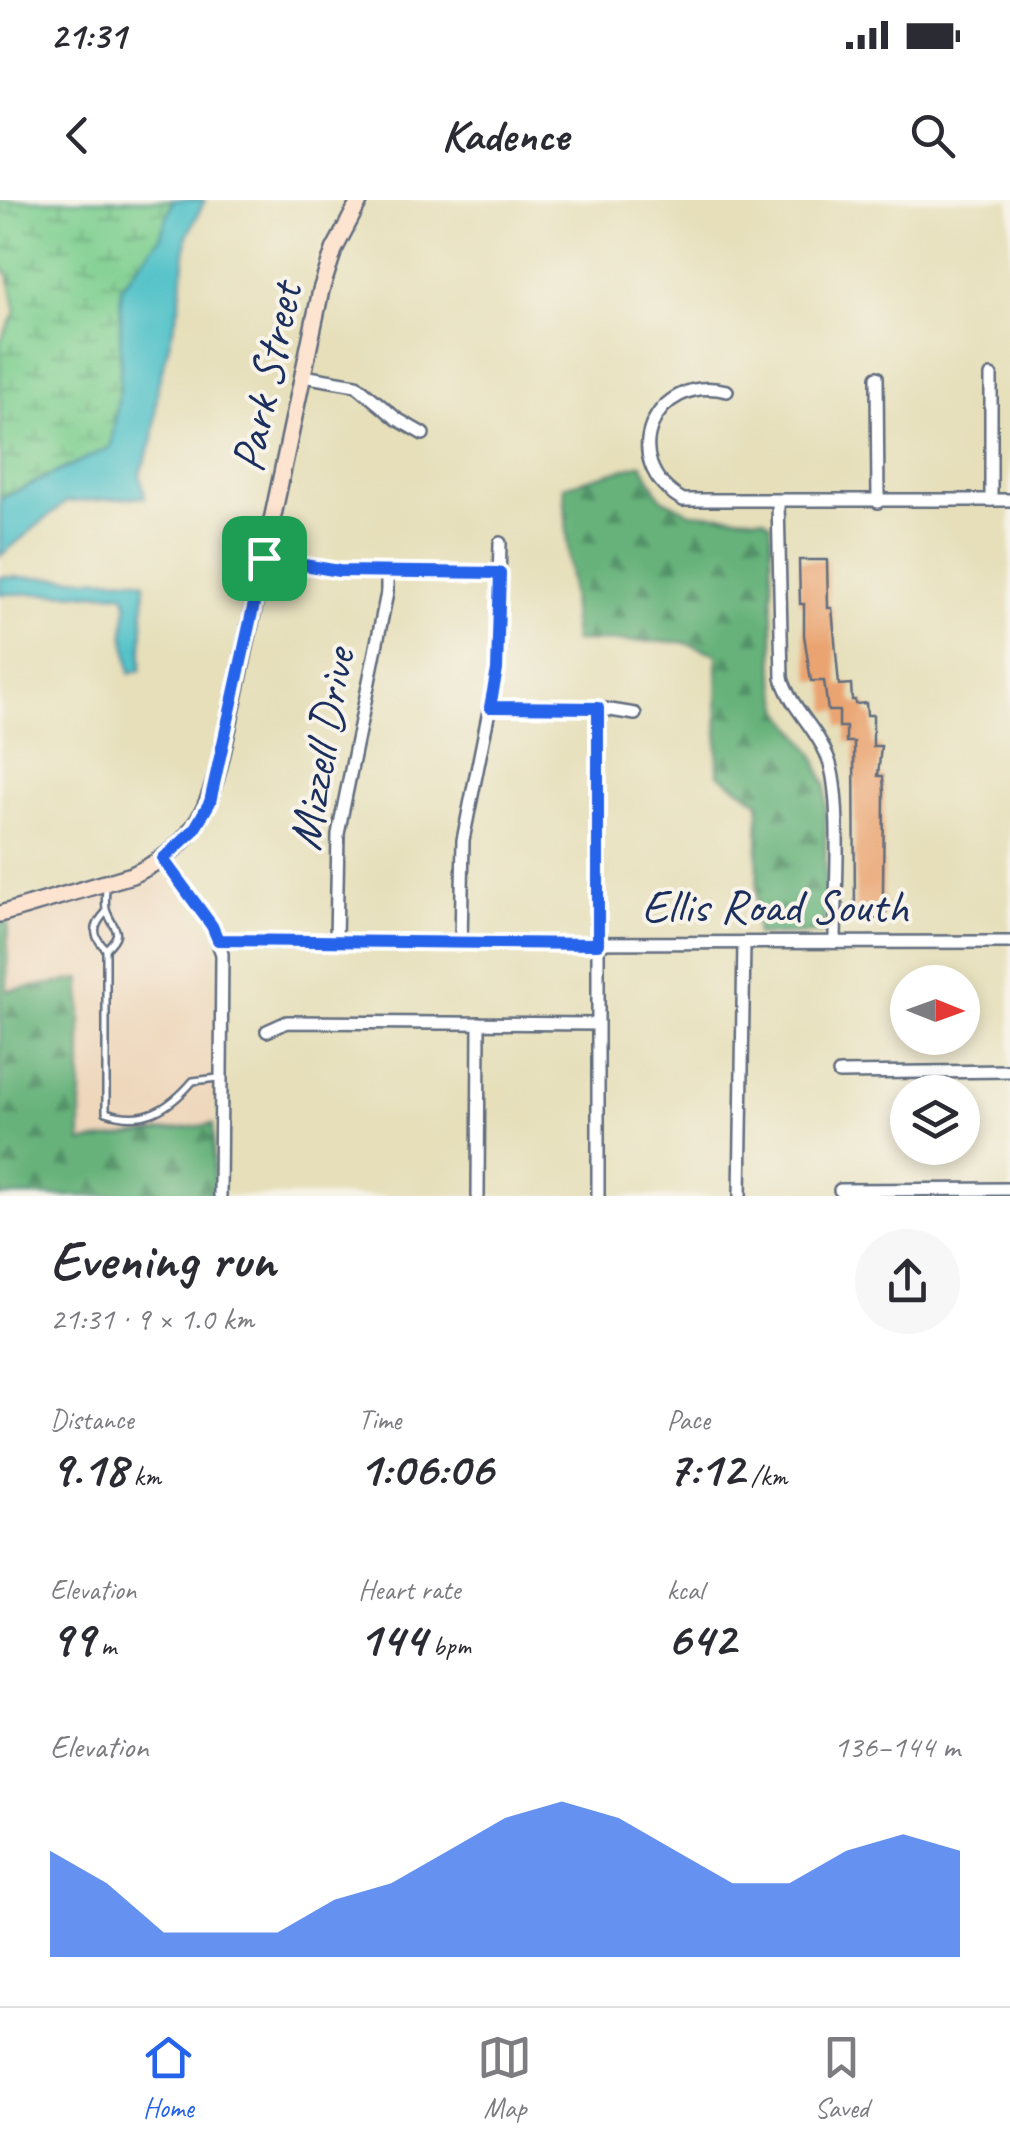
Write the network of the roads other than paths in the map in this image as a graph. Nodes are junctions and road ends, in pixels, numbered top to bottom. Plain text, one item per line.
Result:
1 (360, 200) edge
2 (303, 376) junction
3 (991, 376) dead end
4 (877, 377) dead end
5 (728, 392) dead end
6 (423, 434) dead end
7 (992, 500) junction
8 (1010, 500) edge
9 (778, 502) junction
10 (878, 502) junction
11 (500, 542) dead end
12 (264, 558) junction
13 (387, 571) junction
14 (500, 573) junction
15 (490, 707) junction
16 (598, 708) junction
17 (635, 714) dead end
18 (163, 859) junction
19 (106, 884) junction
20 (106, 912) junction
21 (0, 914) edge
22 (218, 940) junction
23 (336, 941) junction
24 (461, 942) junction
25 (836, 942) junction
26 (1010, 942) edge
27 (744, 943) junction
28 (598, 944) junction
29 (106, 949) junction
30 (480, 1023) junction
31 (597, 1024) junction
32 (267, 1031) dead end
33 (1010, 1071) edge
34 (839, 1073) dead end
35 (222, 1078) junction
36 (1010, 1188) edge
37 (840, 1190) dead end
38 (220, 1196) edge
39 (478, 1196) edge
40 (598, 1196) edge
41 (740, 1196) edge

1 - 2 street, Park Street
2 - 6 street
2 - 12 street, Park Street
3 - 7 street
4 - 10 street
5 - 9 street
7 - 8 street
7 - 10 street
9 - 10 street
9 - 25 street
11 - 14 street
12 - 13 street
12 - 18 street, Park Street
13 - 14 street
13 - 23 street, Mizzell Drive
14 - 15 street
15 - 16 street
15 - 24 street
16 - 17 street
16 - 28 street
18 - 19 street, Park Street
18 - 22 street
19 - 20 lane
19 - 21 street, Park Street
20 - 29 lane
20 - 29 lane
22 - 23 street, Ellis Road South
22 - 35 street
23 - 24 street, Ellis Road South
24 - 28 street, Ellis Road South
25 - 26 street, Ellis Road South
25 - 27 street, Ellis Road South
27 - 28 street, Ellis Road South
27 - 41 street
28 - 31 street
29 - 35 lane
30 - 31 street
30 - 32 street
30 - 39 street
31 - 40 street
33 - 34 street
35 - 38 street
36 - 37 street

